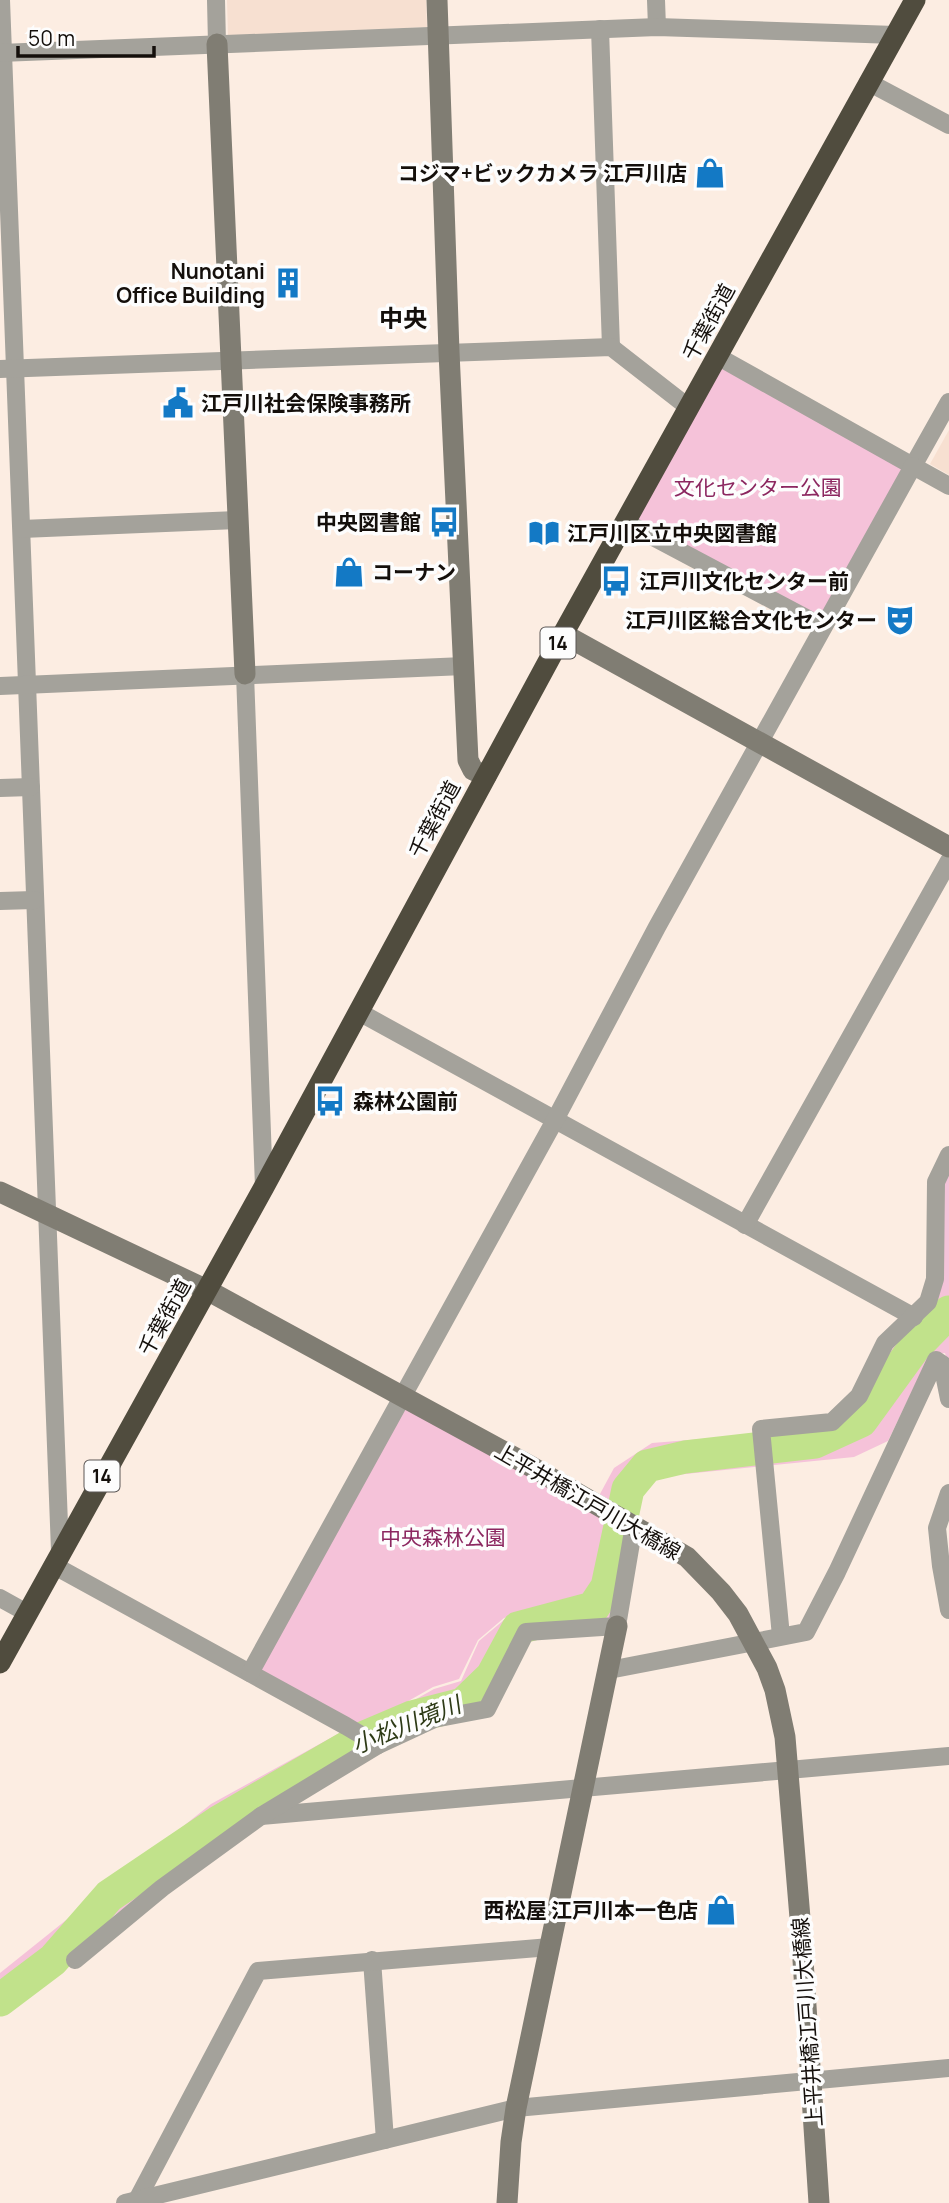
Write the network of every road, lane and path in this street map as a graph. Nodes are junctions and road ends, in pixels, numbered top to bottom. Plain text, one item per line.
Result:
1 (1, 0) edge
2 (216, 0) edge
3 (437, 0) edge
4 (656, 0) edge
5 (915, 0) edge
6 (657, 27) junction
7 (600, 29) junction
8 (895, 35) junction
9 (438, 37) junction
10 (217, 44) junction
11 (1, 53) edge
12 (868, 82) junction
13 (949, 125) edge
14 (611, 347) junction
15 (449, 352) junction
16 (717, 356) junction
17 (230, 360) junction
18 (7, 369) edge
19 (949, 402) edge
20 (688, 407) junction
21 (913, 466) junction
22 (949, 486) edge
23 (237, 520) junction
24 (625, 522) junction
25 (22, 529) junction
26 (823, 627) junction
27 (563, 634) junction
28 (464, 666) junction
29 (245, 674) junction
30 (29, 685) junction
31 (0, 686) edge
32 (760, 743) junction
33 (486, 776) junction
34 (31, 787) junction
35 (0, 788) edge
36 (949, 847) edge
37 (949, 861) edge
38 (34, 900) junction
39 (0, 901) edge
40 (359, 1012) junction
41 (555, 1120) junction
42 (949, 1155) edge
43 (264, 1187) junction
44 (0, 1192) edge
45 (48, 1214) junction
46 (745, 1225) junction
47 (207, 1290) junction
48 (914, 1317) junction
49 (402, 1396) junction
50 (949, 1399) edge
51 (949, 1493) edge
52 (626, 1520) junction
53 (57, 1558) junction
54 (0, 1598) edge
55 (949, 1608) edge
56 (27, 1613) junction
57 (617, 1626) junction
58 (781, 1636) junction
59 (754, 1642) junction
60 (0, 1663) edge
61 (609, 1670) junction
62 (250, 1673) junction
63 (374, 1743) junction
64 (949, 1756) edge
65 (788, 1771) junction
66 (582, 1787) junction
67 (261, 1816) junction
68 (550, 1947) junction
69 (75, 1960) dead end
70 (372, 1961) junction
71 (949, 2068) edge
72 (811, 2081) junction
73 (516, 2108) junction
74 (385, 2140) junction
75 (131, 2202) edge
76 (508, 2203) edge
77 (819, 2203) edge

1 - 11 street
2 - 10 street
3 - 9 street
4 - 6 street
5 - 8 highway, 千葉街道 / 14
6 - 7 street
6 - 8 street
7 - 9 street
7 - 14 street
8 - 12 highway, 千葉街道 / 14
9 - 10 street
9 - 15 street
10 - 11 street
10 - 17 street
11 - 18 street
12 - 13 street
12 - 16 highway, 千葉街道 / 14
14 - 15 street
14 - 20 street
15 - 17 street
15 - 28 street
16 - 20 highway, 千葉街道 / 14
16 - 21 street
17 - 18 street
17 - 23 street
18 - 25 street
19 - 21 street
20 - 24 highway, 千葉街道 / 14
21 - 22 street
21 - 26 street
23 - 25 street
23 - 29 street
24 - 26 street
24 - 27 highway, 千葉街道 / 14
25 - 30 street
26 - 32 street
27 - 32 street
27 - 33 highway, 千葉街道 / 14
28 - 29 street
28 - 33 street
29 - 30 street
29 - 43 street
30 - 31 street
30 - 34 street
32 - 36 street
32 - 41 street
33 - 40 highway, 千葉街道 / 14
34 - 35 street
34 - 38 street
37 - 46 street
38 - 39 street
38 - 45 street
40 - 41 street
40 - 43 highway, 千葉街道 / 14
41 - 46 street
41 - 49 street
42 - 48 street
43 - 47 highway, 千葉街道 / 14
44 - 45 street, 上平井橋江戸川大橋線
45 - 47 street, 上平井橋江戸川大橋線
45 - 53 street
46 - 48 street
47 - 49 street, 上平井橋江戸川大橋線
47 - 53 highway, 千葉街道 / 14
48 - 58 street
49 - 52 street, 上平井橋江戸川大橋線
49 - 62 street
50 - 58 street
51 - 55 street
52 - 57 street
52 - 59 street, 上平井橋江戸川大橋線
53 - 56 highway, 千葉街道 / 14
53 - 62 street
54 - 56 street
56 - 60 highway, 千葉街道 / 14
57 - 61 street
57 - 63 street
58 - 59 street
59 - 61 street
59 - 65 street, 上平井橋江戸川大橋線
61 - 66 street
62 - 63 street
63 - 67 street
64 - 65 street
65 - 66 street
65 - 72 street, 上平井橋江戸川大橋線
66 - 67 street
66 - 68 street
67 - 69 street
68 - 70 street
68 - 73 street
70 - 74 street
70 - 75 street
71 - 72 street
72 - 73 street
72 - 77 street, 上平井橋江戸川大橋線
73 - 74 street
73 - 76 street
74 - 75 street

